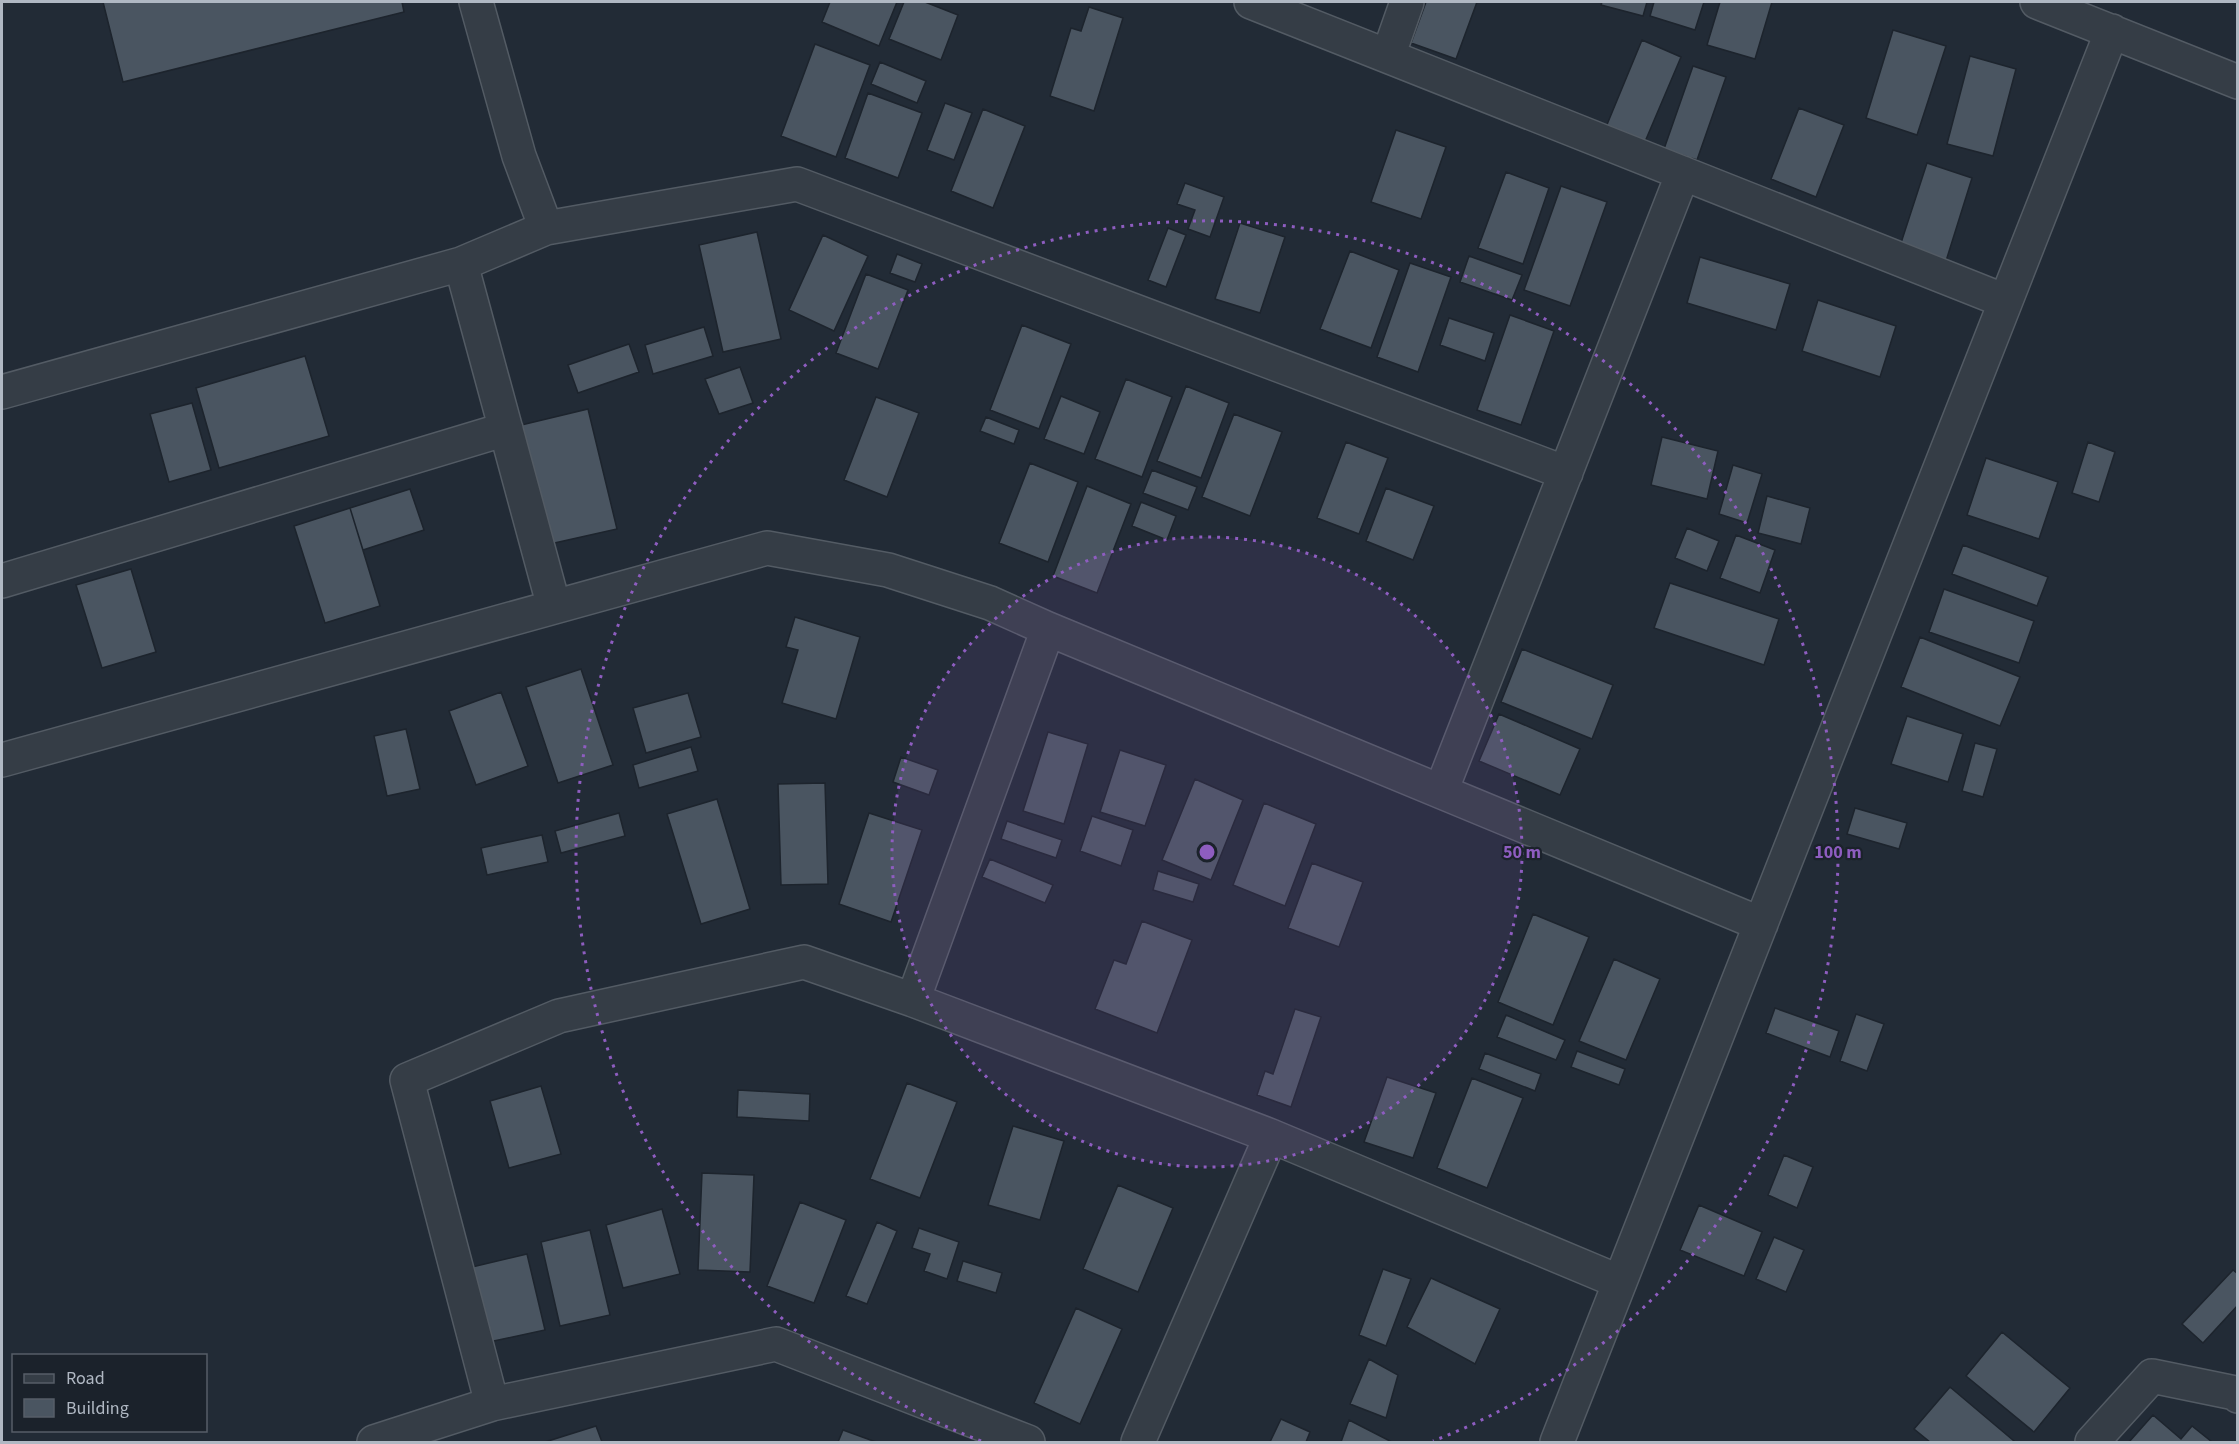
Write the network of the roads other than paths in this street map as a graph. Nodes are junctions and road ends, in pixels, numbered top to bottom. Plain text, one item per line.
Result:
1 (476, 2) edge
2 (1251, 2) edge
3 (1407, 2) edge
4 (2037, 2) edge
5 (2112, 31) junction
6 (1388, 56) junction
7 (2238, 82) edge
8 (1683, 173) junction
9 (546, 228) junction
10 (461, 264) junction
11 (2005, 301) junction
12 (2, 392) edge
13 (506, 429) junction
14 (1566, 473) junction
15 (2, 581) edge
16 (554, 607) junction
17 (1048, 629) junction
18 (2, 760) edge
19 (1441, 790) junction
20 (1761, 924) junction
21 (913, 1000) junction
22 (1271, 1136) junction
23 (1620, 1282) junction
24 (2238, 1396) edge
25 (492, 1404) junction
26 (374, 1443) edge
27 (1028, 1443) edge
28 (1138, 1443) edge
29 (1557, 1443) edge
30 (2092, 1443) edge

1 - 9 street
2 - 6 street
3 - 6 street
4 - 5 street
5 - 7 street
5 - 11 street
6 - 8 street
8 - 11 street
8 - 14 street
9 - 10 street
9 - 14 street
10 - 12 street
10 - 13 street
11 - 20 street
13 - 15 street
13 - 16 street
14 - 19 street
16 - 17 street
16 - 18 street
17 - 19 street
17 - 21 street
19 - 20 street
20 - 23 street
21 - 22 street
21 - 25 street
22 - 23 street
22 - 28 street
23 - 29 street
24 - 30 street
25 - 26 street
25 - 27 street

